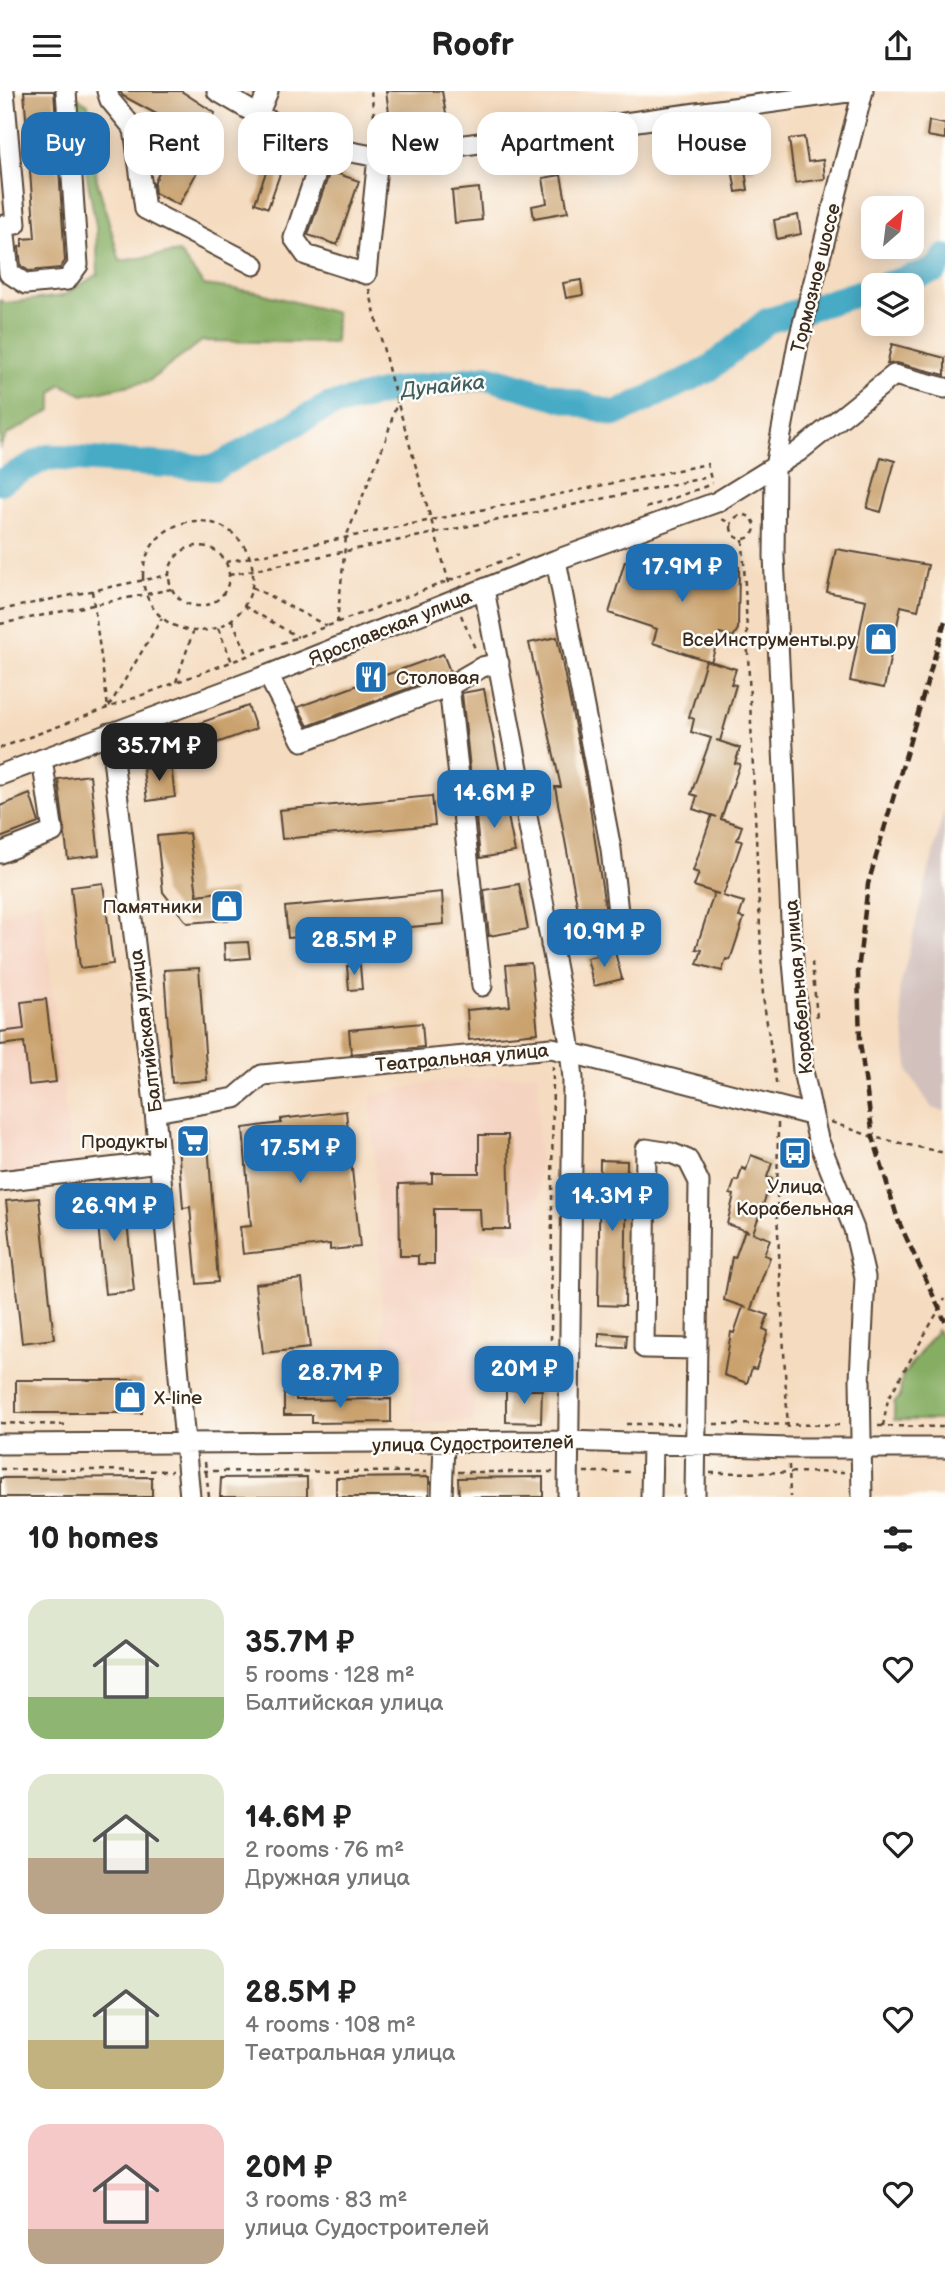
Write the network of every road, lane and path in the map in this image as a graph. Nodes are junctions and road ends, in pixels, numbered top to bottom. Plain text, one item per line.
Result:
1 (4, 91) edge
2 (66, 91) edge
3 (107, 91) edge
4 (217, 91) edge
5 (268, 91) edge
6 (371, 91) edge
7 (855, 91) edge
8 (863, 91) edge
9 (253, 112) edge
10 (259, 112) edge
11 (375, 112) edge
12 (463, 145) edge
13 (316, 175) edge
14 (376, 175) edge
15 (2, 226) edge
16 (254, 265) dead end
17 (366, 274) junction
18 (945, 388) edge
19 (398, 399) junction
20 (706, 464) dead end
21 (775, 467) junction
22 (710, 477) dead end
23 (712, 484) dead end
24 (636, 512) dead end
25 (429, 520) junction
26 (433, 534) junction
27 (346, 537) junction
28 (743, 540) junction
29 (343, 552) junction
30 (523, 553) dead end
31 (250, 557) junction
32 (556, 560) junction
33 (226, 562) junction
34 (253, 571) junction
35 (168, 575) junction
36 (229, 575) junction
37 (144, 580) junction
38 (448, 581) junction
39 (252, 587) junction
40 (171, 589) junction
41 (484, 589) junction
42 (92, 591) junction
43 (145, 594) junction
44 (456, 601) junction
45 (96, 605) junction
46 (244, 606) junction
47 (0, 610) edge
48 (162, 618) junction
49 (232, 620) junction
50 (337, 623) junction
51 (0, 624) edge
52 (327, 627) junction
53 (218, 628) junction
54 (193, 632) junction
55 (298, 638) junction
56 (248, 656) junction
57 (232, 662) junction
58 (499, 663) junction
59 (268, 675) junction
60 (176, 683) junction
61 (449, 686) junction
62 (108, 708) junction
63 (110, 733) junction
64 (0, 748) edge
65 (42, 759) junction
66 (0, 775) edge
67 (0, 853) edge
68 (551, 945) junction
69 (812, 961) dead end
70 (482, 985) dead end
71 (817, 1024) dead end
72 (570, 1051) junction
73 (778, 1106) junction
74 (155, 1112) junction
75 (811, 1115) junction
76 (945, 1153) edge
77 (160, 1162) junction
78 (0, 1181) edge
79 (945, 1299) edge
80 (697, 1349) junction
81 (883, 1426) dead end
82 (568, 1441) junction
83 (444, 1443) junction
84 (0, 1444) edge
85 (185, 1444) junction
86 (652, 1444) junction
87 (696, 1446) junction
88 (789, 1448) junction
89 (862, 1448) junction
90 (945, 1448) edge
91 (190, 1497) edge
92 (442, 1497) edge
93 (568, 1497) edge
94 (651, 1497) edge
95 (695, 1497) edge
96 (790, 1497) edge
97 (862, 1497) edge

1 - 15 street
2 - 15 street
3 - 16 street
4 - 9 street
5 - 10 street
6 - 11 path
7 - 12 street
8 - 21 street, Тормозное шоссе
13 - 17 street
14 - 17 street
17 - 19 path
18 - 21 street, Ярославская улица
19 - 25 path
19 - 27 path
20 - 25 path
21 - 32 street, Ярославская улица
21 - 75 street, Корабельная улица
22 - 26 path
23 - 24 path
25 - 26 path
25 - 27 path
26 - 29 path
26 - 38 path
27 - 29 path
27 - 31 path
28 - 28 path
28 - 73 path
29 - 34 path
29 - 50 path
30 - 38 path
31 - 33 path
31 - 34 path
31 - 37 path
32 - 41 street, Ярославская улица
32 - 68 street
33 - 35 path
33 - 36 path
34 - 36 path
34 - 39 path
35 - 37 path
35 - 40 path
36 - 40 path
37 - 42 path
37 - 43 path
38 - 44 path
38 - 50 path
39 - 46 path
39 - 52 path
40 - 43 path
41 - 44 street, Ярославская улица
41 - 58 street
42 - 45 path
42 - 47 path
43 - 45 path
43 - 48 path
44 - 59 street, Ярославская улица
45 - 51 path
45 - 62 path
46 - 49 path
46 - 55 path
48 - 54 path
48 - 62 path
49 - 53 path
49 - 56 path
50 - 52 path
52 - 55 path
53 - 54 path
53 - 57 path
54 - 60 path
55 - 56 path
56 - 57 path
57 - 60 path
58 - 61 street
58 - 68 street
59 - 61 street
59 - 63 street, Ярославская улица
60 - 62 path
61 - 70 street
62 - 64 path
63 - 65 street, Ярославская улица
63 - 74 street, Балтийская улица
65 - 66 street, Ярославская улица
65 - 67 street
68 - 72 street
69 - 71 path
72 - 73 street, Театральная улица
72 - 74 street, Театральная улица
72 - 82 street
73 - 75 street, Театральная улица
73 - 88 path
74 - 77 street, Балтийская улица
75 - 76 path
75 - 89 street, Корабельная улица
77 - 78 street
77 - 85 street, Балтийская улица
79 - 81 path
80 - 80 street
80 - 87 street
82 - 83 street, улица Судостроителей
82 - 86 street, улица Судостроителей
82 - 93 street
83 - 85 street, улица Судостроителей
83 - 92 street
84 - 85 street, улица Судостроителей
85 - 91 street, Балтийская улица
86 - 87 street, улица Судостроителей
86 - 94 street
87 - 88 street, улица Судостроителей
87 - 95 street
88 - 89 street, улица Судостроителей
88 - 96 path
89 - 90 street, улица Судостроителей
89 - 97 street, Корабельная улица

